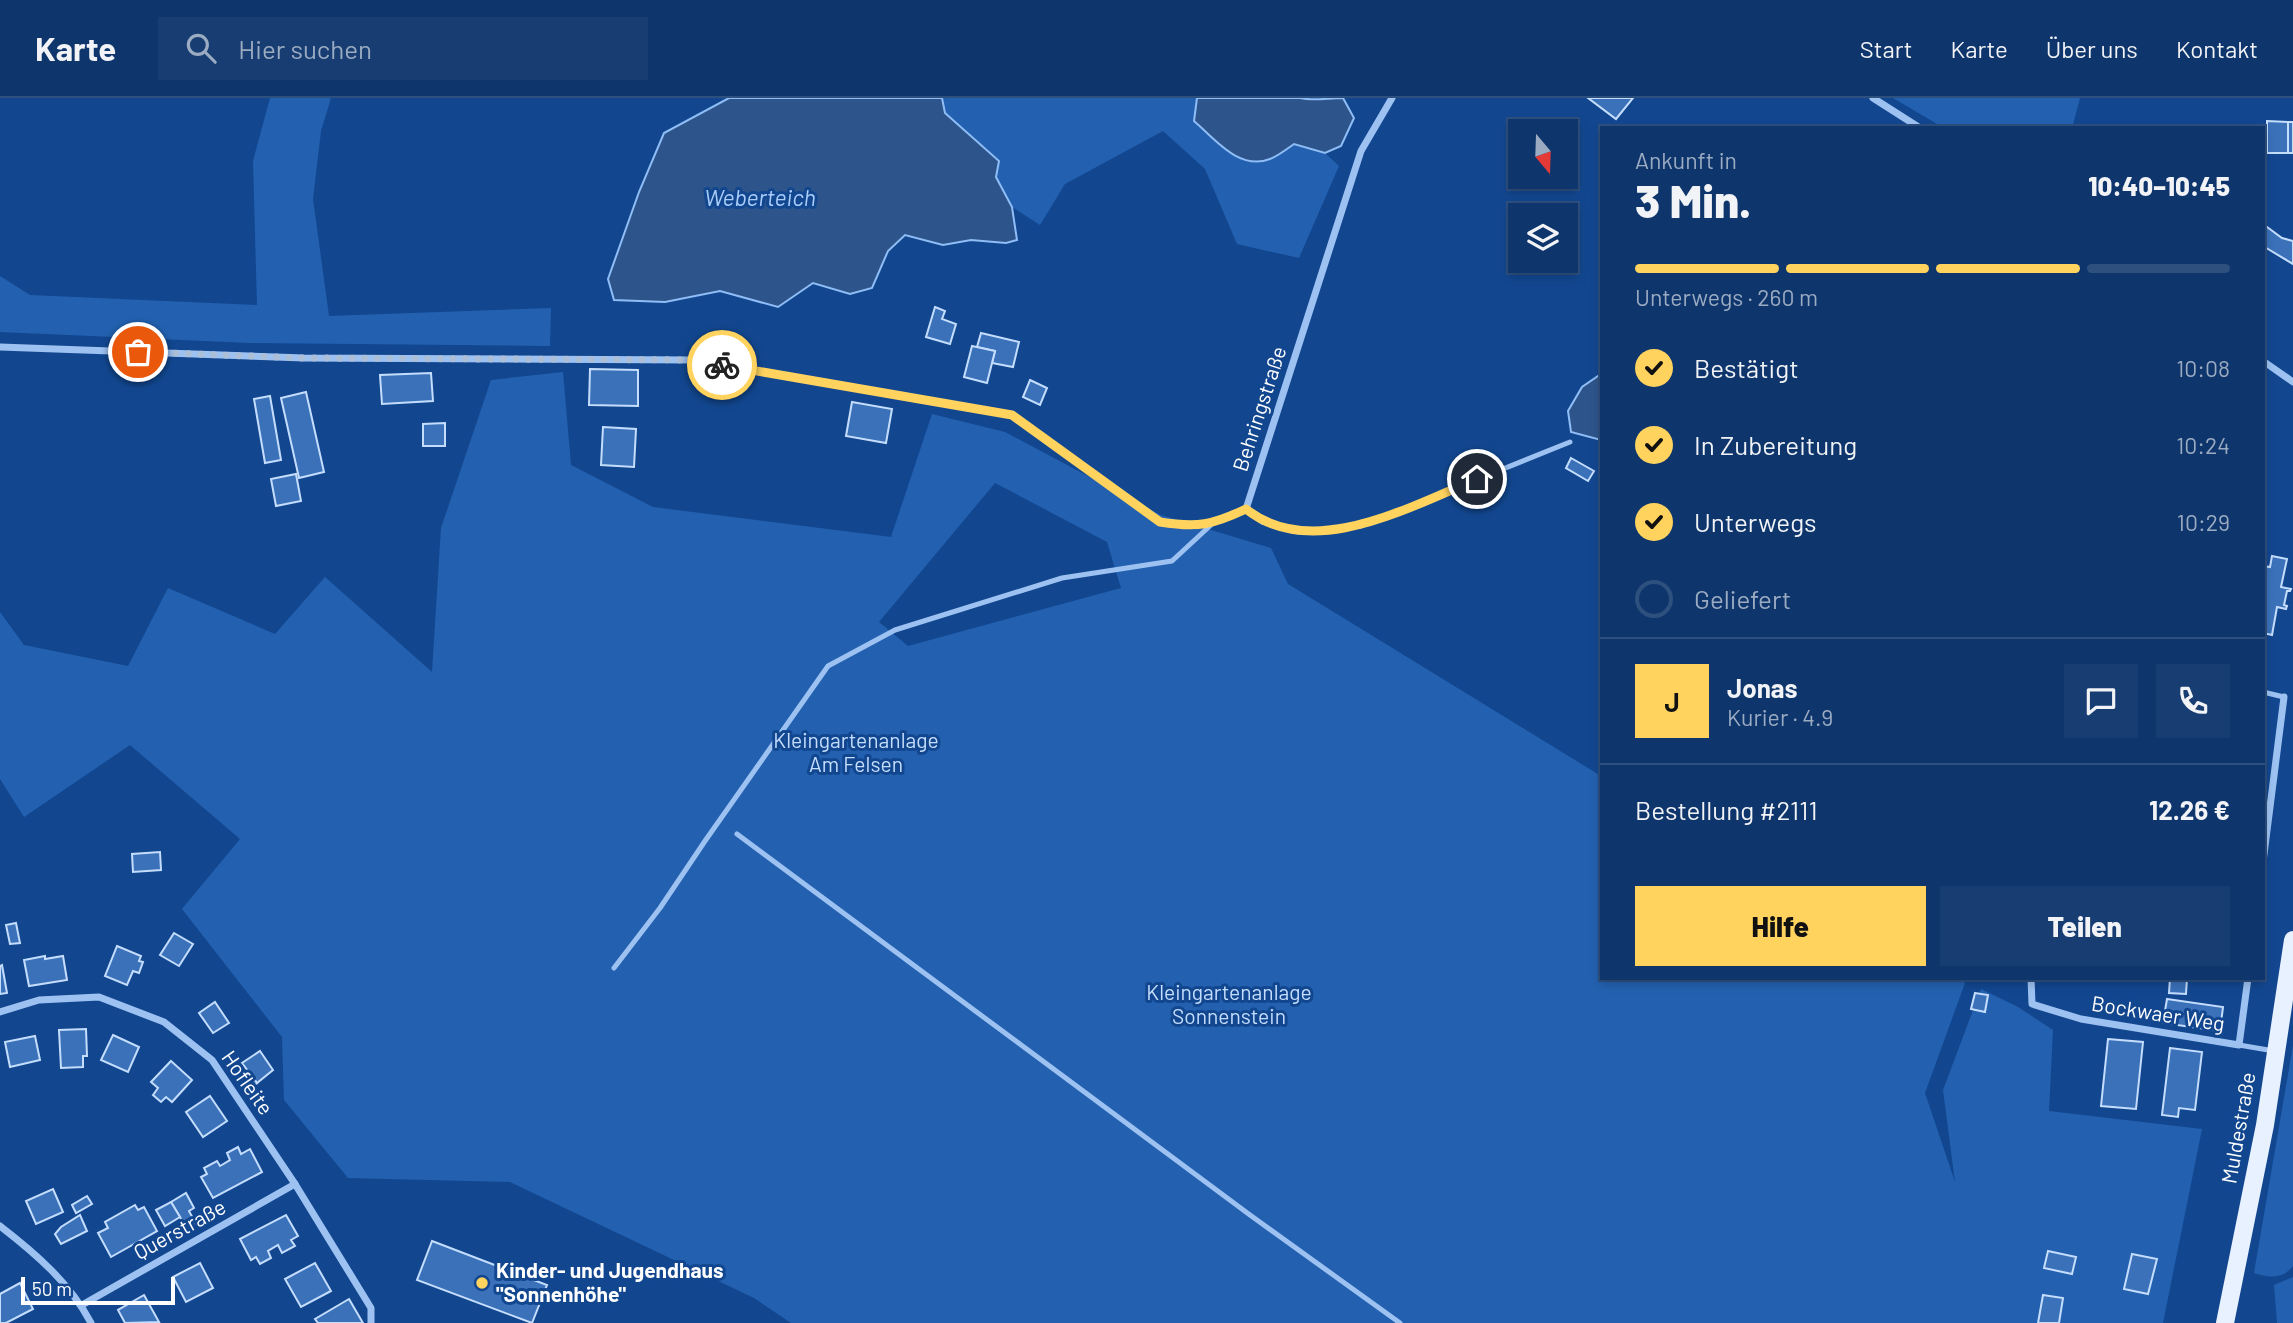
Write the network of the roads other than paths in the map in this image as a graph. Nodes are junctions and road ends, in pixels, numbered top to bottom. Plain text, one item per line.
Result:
1 (1392, 98) edge
2 (1873, 98) edge
3 (1917, 126) edge
4 (0, 347) edge
5 (2265, 362) edge
6 (2293, 382) edge
7 (1570, 442) dead end
8 (1246, 509) junction
9 (1212, 524) junction
10 (2265, 692) edge
11 (2284, 697) joint
12 (737, 834) dead end
13 (2265, 846) edge
14 (2293, 940) edge
15 (614, 968) dead end
16 (2031, 980) edge
17 (2248, 980) edge
18 (0, 1012) edge
19 (2239, 1045) junction
20 (2276, 1051) junction
21 (295, 1184) junction
22 (0, 1226) edge
23 (82, 1305) junction
24 (91, 1323) edge
25 (371, 1323) edge
26 (1400, 1323) edge
27 (2225, 1323) edge

1 - 8 street, Behringstraße
2 - 3 street
4 - 9 street
5 - 6 street
7 - 8 lane
8 - 9 street
9 - 15 lane
10 - 11 lane
11 - 13 street
12 - 26 lane
14 - 20 main road, Muldestraße
16 - 19 street, Bockwaer Weg
17 - 19 street, Bockwaer Weg
18 - 21 street, Hofleite
19 - 20 lane
20 - 27 main road, Muldestraße
21 - 23 street, Querstraße
21 - 25 street, Hofleite
22 - 23 street
23 - 24 street

